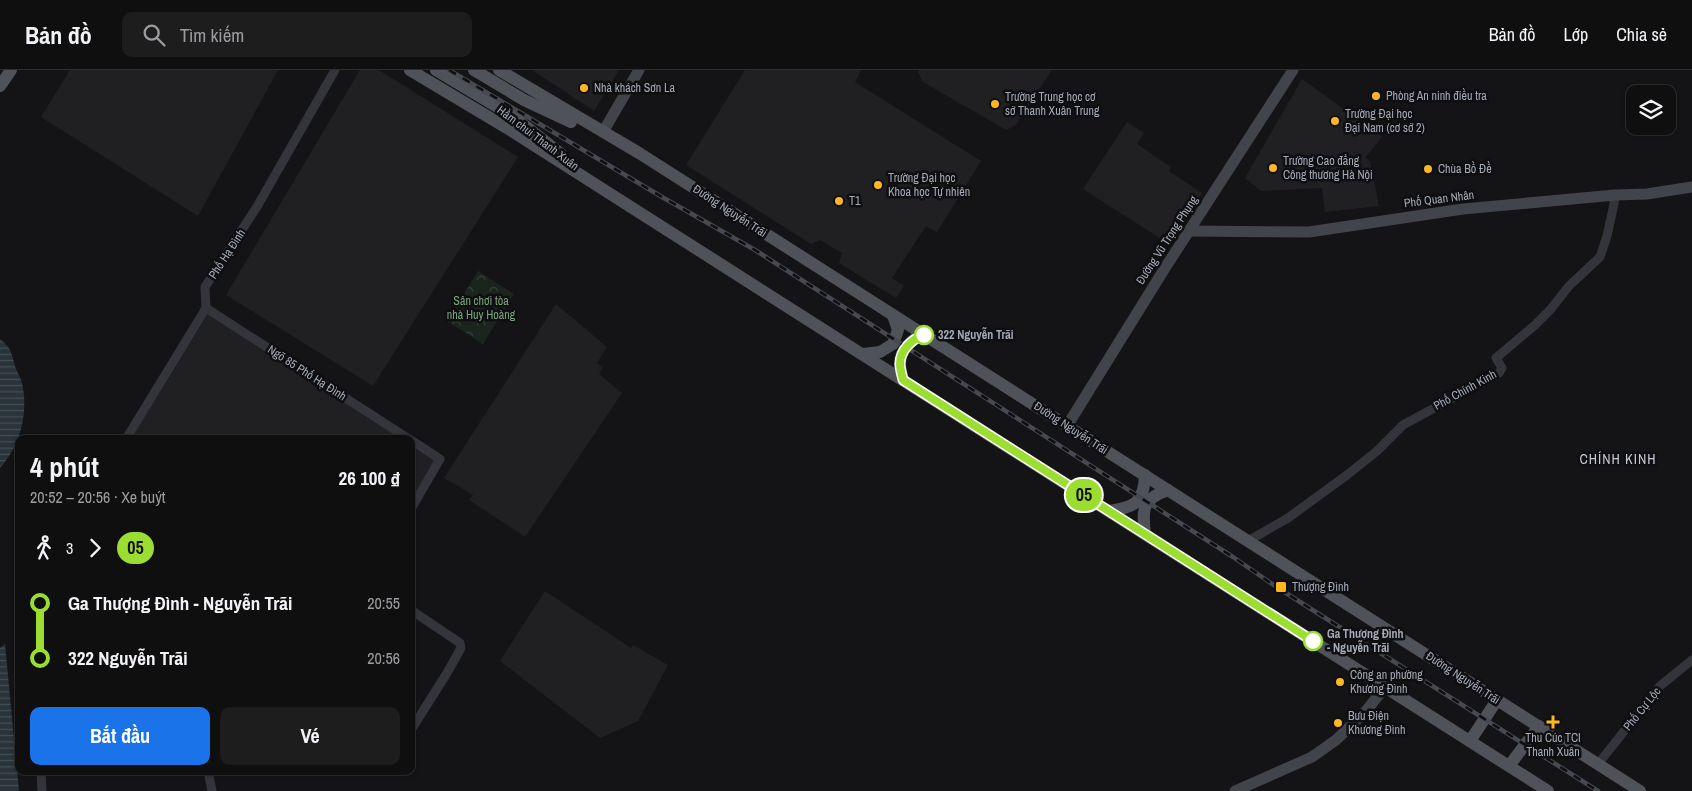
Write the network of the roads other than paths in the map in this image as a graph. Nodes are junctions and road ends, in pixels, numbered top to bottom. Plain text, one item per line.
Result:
1 (11, 70) edge
2 (335, 70) edge
3 (410, 70) edge
4 (436, 70) edge
5 (474, 70) edge
6 (499, 70) edge
7 (639, 70) edge
8 (1293, 70) edge
9 (0, 86) edge
10 (603, 132) junction
11 (639, 153) junction
12 (1692, 187) edge
13 (612, 195) junction
14 (1615, 195) junction
15 (1189, 231) junction
16 (206, 308) junction
17 (893, 315) junction
18 (924, 335) junction
19 (863, 354) junction
20 (903, 380) junction
21 (1067, 426) junction
22 (128, 435) edge
23 (402, 435) edge
24 (415, 443) edge
25 (1145, 475) junction
26 (1168, 490) junction
27 (415, 502) edge
28 (1109, 511) junction
29 (1145, 534) junction
30 (1248, 541) junction
31 (415, 615) edge
32 (1692, 660) edge
33 (1385, 687) junction
34 (1497, 700) junction
35 (415, 724) edge
36 (1539, 726) junction
37 (1470, 741) junction
38 (1598, 764) junction
39 (1509, 766) junction
40 (41, 775) edge
41 (209, 775) edge
42 (42, 791) edge
43 (212, 791) edge
44 (1235, 791) edge
45 (1548, 791) edge
46 (1640, 791) edge

1 - 9 main road
2 - 16 street, Phố Hạ Đình
3 - 13 main road
4 - 13 main road, Hầm chui Thanh Xuân
5 - 11 main road, Hầm chui Thanh Xuân
6 - 10 main road, Đường Nguyễn Trãi
7 - 10 street
8 - 15 street, Đường Vũ Trọng Phụng
10 - 11 main road, Đường Nguyễn Trãi
11 - 17 main road, Đường Nguyễn Trãi
12 - 14 street, Phố Quan Nhân
13 - 19 main road
14 - 15 street, Phố Quan Nhân
14 - 30 street, Phố Chính Kinh
15 - 21 street, Đường Vũ Trọng Phụng
16 - 22 street, Phố Hạ Đình
16 - 23 street, Ngõ 85 Phố Hạ Đình
17 - 18 main road, Đường Nguyễn Trãi
17 - 19 main road
18 - 20 main road
18 - 21 main road, Đường Nguyễn Trãi
19 - 20 main road
20 - 28 main road
21 - 25 main road, Đường Nguyễn Trãi
24 - 27 street, Ngõ 85 Phố Hạ Đình
25 - 26 main road, Đường Nguyễn Trãi
25 - 28 main road
26 - 29 main road
26 - 30 main road, Đường Nguyễn Trãi
28 - 29 main road
29 - 33 main road
30 - 34 main road, Đường Nguyễn Trãi
31 - 35 street
32 - 38 street, Phố Cự Lộc
33 - 37 main road
33 - 44 street
34 - 36 main road, Đường Nguyễn Trãi
34 - 37 main road
36 - 38 main road, Đường Nguyễn Trãi
36 - 39 main road
37 - 39 main road
38 - 46 main road, Đường Nguyễn Trãi
39 - 45 main road
40 - 42 street
41 - 43 street

